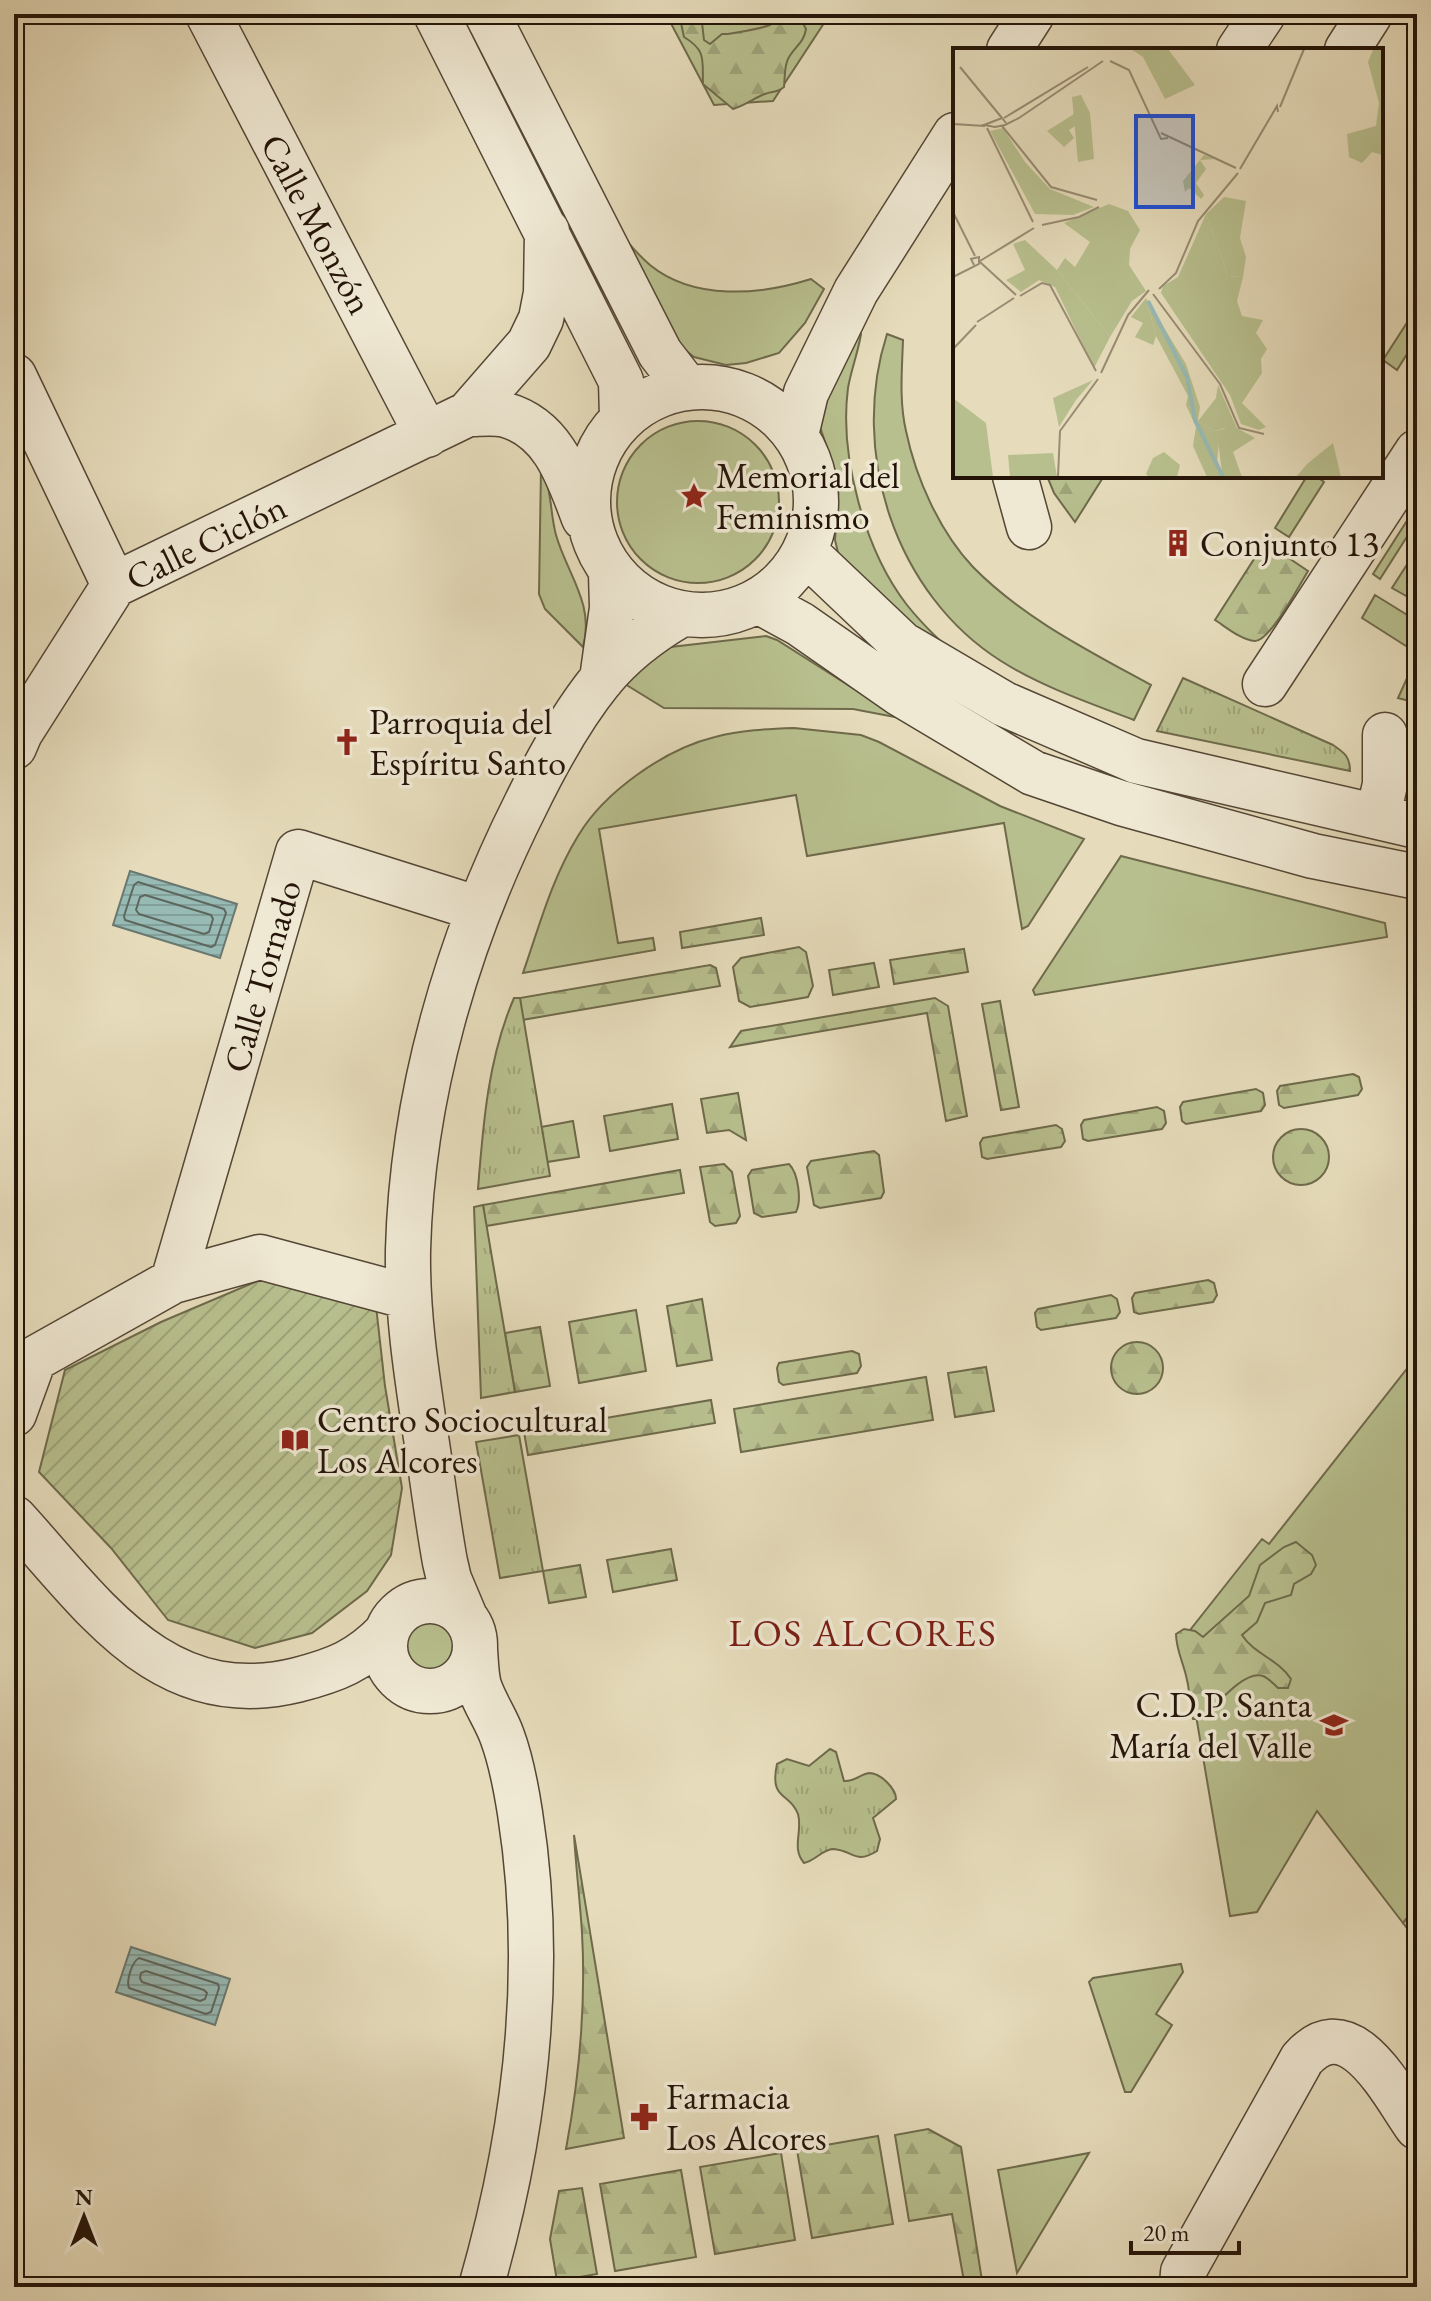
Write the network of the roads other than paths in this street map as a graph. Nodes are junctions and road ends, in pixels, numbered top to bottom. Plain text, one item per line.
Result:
1 (208, 14) edge
2 (436, 14) edge
3 (487, 14) edge
4 (1032, 14) edge
5 (1263, 14) edge
6 (1370, 14) edge
7 (1010, 48) edge
8 (1240, 48) edge
9 (1348, 48) edge
10 (953, 138) edge
11 (547, 231) junction
12 (856, 291) junction
13 (14, 376) edge
14 (707, 388) junction
15 (468, 414) junction
16 (622, 418) junction
17 (427, 435) junction
18 (796, 435) junction
19 (1417, 452) edge
20 (1016, 478) edge
21 (1029, 527) dead end
22 (805, 552) junction
23 (602, 556) junction
24 (114, 585) junction
25 (758, 601) junction
26 (680, 615) junction
27 (602, 679) junction
28 (1265, 684) dead end
29 (1385, 735) dead end
30 (14, 747) edge
31 (1398, 821) edge
32 (1417, 877) edge
33 (479, 909) junction
34 (173, 1281) junction
35 (409, 1297) junction
36 (14, 1414) edge
37 (433, 1495) junction
38 (14, 1518) edge
39 (393, 1622) junction
40 (470, 1634) junction
41 (423, 1691) junction
42 (515, 1791) junction
43 (1417, 2127) edge
44 (481, 2287) edge
45 (1182, 2287) edge

1 - 17 street, Calle Monzón
2 - 11 street
3 - 14 street
4 - 7 street
5 - 8 street
6 - 9 street
10 - 12 street
11 - 15 street
11 - 16 street
12 - 14 street
12 - 18 street
13 - 24 street
14 - 16 street
14 - 18 street
15 - 17 street, Calle Ciclón
15 - 23 street
16 - 23 street
17 - 24 street, Calle Ciclón
18 - 22 street
19 - 28 street
20 - 21 street
22 - 25 street
22 - 31 street
23 - 26 street
23 - 27 street
24 - 30 street, Calle Ciclón
25 - 26 street
25 - 32 street
26 - 27 street
27 - 33 street
29 - 31 street
33 - 34 street, Calle Tornado
33 - 35 street
34 - 35 street
34 - 36 street
35 - 37 street
37 - 39 street
37 - 40 street
38 - 39 street
39 - 40 street
39 - 41 street
40 - 41 street
40 - 42 street
41 - 42 street
42 - 44 street
43 - 45 street

